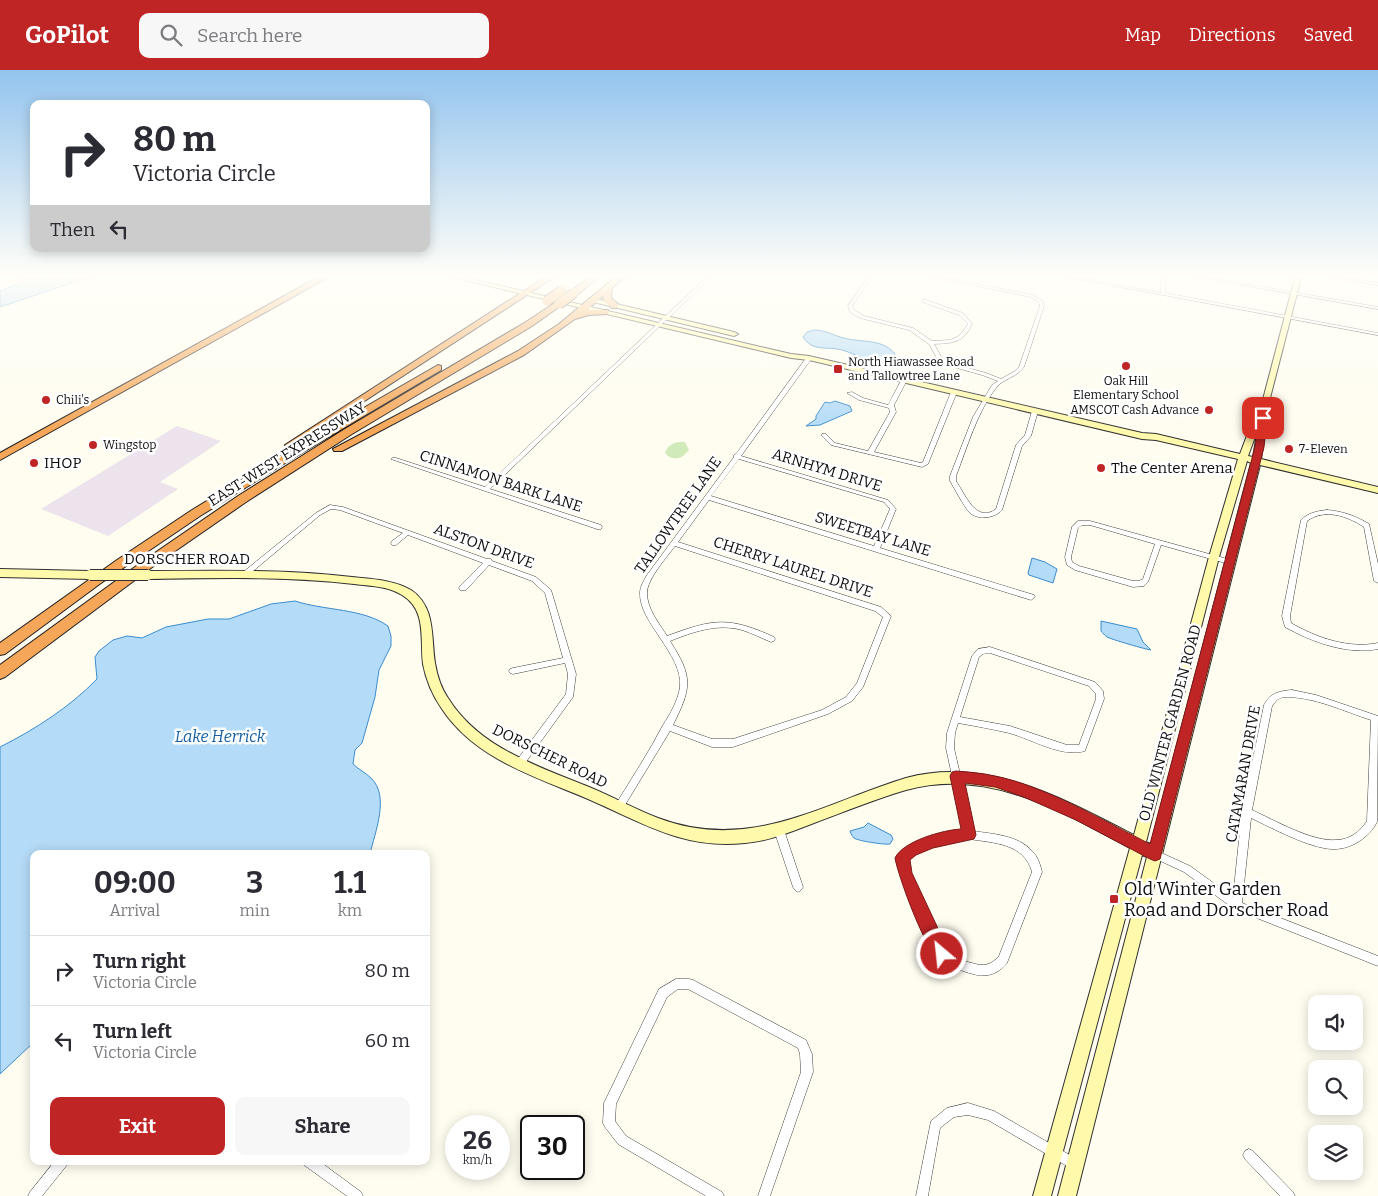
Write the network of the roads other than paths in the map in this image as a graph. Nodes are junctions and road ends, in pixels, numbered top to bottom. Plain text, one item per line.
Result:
1 (562, 326) edge
2 (228, 327) edge
3 (232, 327) edge
4 (465, 327) edge
5 (508, 327) edge
6 (525, 327) edge
7 (656, 327) edge
8 (670, 327) edge
9 (701, 327) edge
10 (901, 327) edge
11 (969, 327) edge
12 (1035, 327) edge
13 (1285, 327) edge
14 (1338, 327) edge
15 (1378, 334) edge
16 (931, 343) junction
17 (810, 358) junction
18 (904, 380) junction
19 (1002, 381) junction
20 (954, 392) junction
21 (850, 393) dead end
22 (104, 395) junction
23 (1266, 398) junction
24 (986, 399) junction
25 (891, 407) junction
26 (1036, 411) junction
27 (824, 435) dead end
28 (0, 447) edge
29 (870, 453) junction
30 (736, 456) junction
31 (0, 457) edge
32 (394, 459) dead end
33 (1248, 462) junction
34 (486, 489) junction
35 (1378, 490) edge
36 (1378, 496) edge
37 (707, 497) junction
38 (224, 512) junction
39 (600, 527) dead end
40 (407, 533) junction
41 (159, 537) junction
42 (1159, 542) junction
43 (674, 543) junction
44 (394, 544) dead end
45 (876, 550) junction
46 (1214, 557) junction
47 (489, 561) junction
48 (1229, 562) junction
49 (0, 573) edge
50 (244, 575) junction
51 (1378, 581) edge
52 (463, 588) dead end
53 (1031, 597) dead end
54 (666, 639) junction
55 (771, 639) dead end
56 (1378, 646) edge
57 (0, 650) edge
58 (567, 660) junction
59 (513, 671) dead end
60 (0, 673) edge
61 (1376, 719) edge
62 (955, 720) junction
63 (667, 726) junction
64 (520, 763) junction
65 (956, 776) junction
66 (619, 807) junction
67 (1248, 812) junction
68 (778, 830) junction
69 (969, 835) junction
70 (1138, 845) junction
71 (1155, 854) junction
72 (798, 887) dead end
73 (1237, 906) junction
74 (1378, 962) edge
75 (1054, 1151) junction
76 (1249, 1155) dead end
77 (60, 1165) edge
78 (314, 1165) edge
79 (1076, 1165) junction
80 (34, 1196) edge
81 (357, 1196) edge
82 (718, 1196) edge
83 (764, 1196) edge
84 (922, 1196) edge
85 (1042, 1196) edge
86 (1067, 1196) edge
87 (1289, 1196) edge

1 - 38 highway
2 - 22 highway
3 - 22 highway
4 - 41 highway
5 - 41 highway, EAST-WEST EXPRESSWAY, bridge
6 - 38 highway, EAST-WEST EXPRESSWAY, bridge
7 - 34 street
8 - 17 main road
9 - 17 main road
10 - 16 street
11 - 16 street
12 - 19 street
13 - 23 main road, OLD WINTER GARDEN ROAD
14 - 15 street
16 - 19 street
17 - 18 main road
17 - 30 street, TALLOWTREE LANE
18 - 20 main road
18 - 25 street
19 - 24 street
20 - 24 main road
20 - 29 street
21 - 25 street
22 - 28 highway
22 - 31 highway
23 - 33 main road, OLD WINTER GARDEN ROAD
23 - 33 main road, OLD WINTER GARDEN ROAD
24 - 26 main road
24 - 26 street
25 - 29 street
26 - 33 main road
27 - 29 street
30 - 37 street, TALLOWTREE LANE
30 - 45 street, ARNHYM DRIVE
32 - 34 street, CINNAMON BARK LANE
33 - 35 main road
33 - 36 main road
33 - 46 main road, OLD WINTER GARDEN ROAD
33 - 48 main road, OLD WINTER GARDEN ROAD
34 - 39 street, CINNAMON BARK LANE
37 - 43 street, TALLOWTREE LANE
37 - 45 street, SWEETBAY LANE
38 - 60 highway, EAST-WEST EXPRESSWAY
40 - 44 street
40 - 47 street, ALSTON DRIVE
40 - 50 street, ALSTON DRIVE
41 - 57 highway, EAST-WEST EXPRESSWAY
42 - 42 street
42 - 46 street
43 - 54 street, TALLOWTREE LANE
43 - 63 street, CHERRY LAUREL DRIVE
45 - 53 street, SWEETBAY LANE
46 - 48 street
46 - 70 main road, OLD WINTER GARDEN ROAD
47 - 52 street
47 - 58 street, ALSTON DRIVE
48 - 71 main road, OLD WINTER GARDEN ROAD
49 - 50 main road, DORSCHER ROAD, bridge
50 - 64 main road, DORSCHER ROAD
51 - 56 street
54 - 55 street
54 - 63 street, TALLOWTREE LANE
58 - 59 street
58 - 64 street, ALSTON DRIVE
61 - 67 street, CATAMARAN DRIVE
61 - 67 street
62 - 62 street
62 - 65 street
63 - 66 street, TALLOWTREE LANE
64 - 66 main road, DORSCHER ROAD
65 - 68 main road, DORSCHER ROAD
65 - 69 street
65 - 70 main road, DORSCHER ROAD
66 - 68 main road, DORSCHER ROAD
67 - 73 street, CATAMARAN DRIVE
68 - 72 street
69 - 69 street
70 - 71 main road, DORSCHER ROAD
70 - 75 main road, OLD WINTER GARDEN ROAD
71 - 73 street
71 - 79 main road, OLD WINTER GARDEN ROAD
73 - 74 street
75 - 79 street
75 - 84 street
75 - 85 main road, OLD WINTER GARDEN ROAD
76 - 87 street
77 - 80 street
78 - 81 street
79 - 86 main road, OLD WINTER GARDEN ROAD
82 - 83 street

